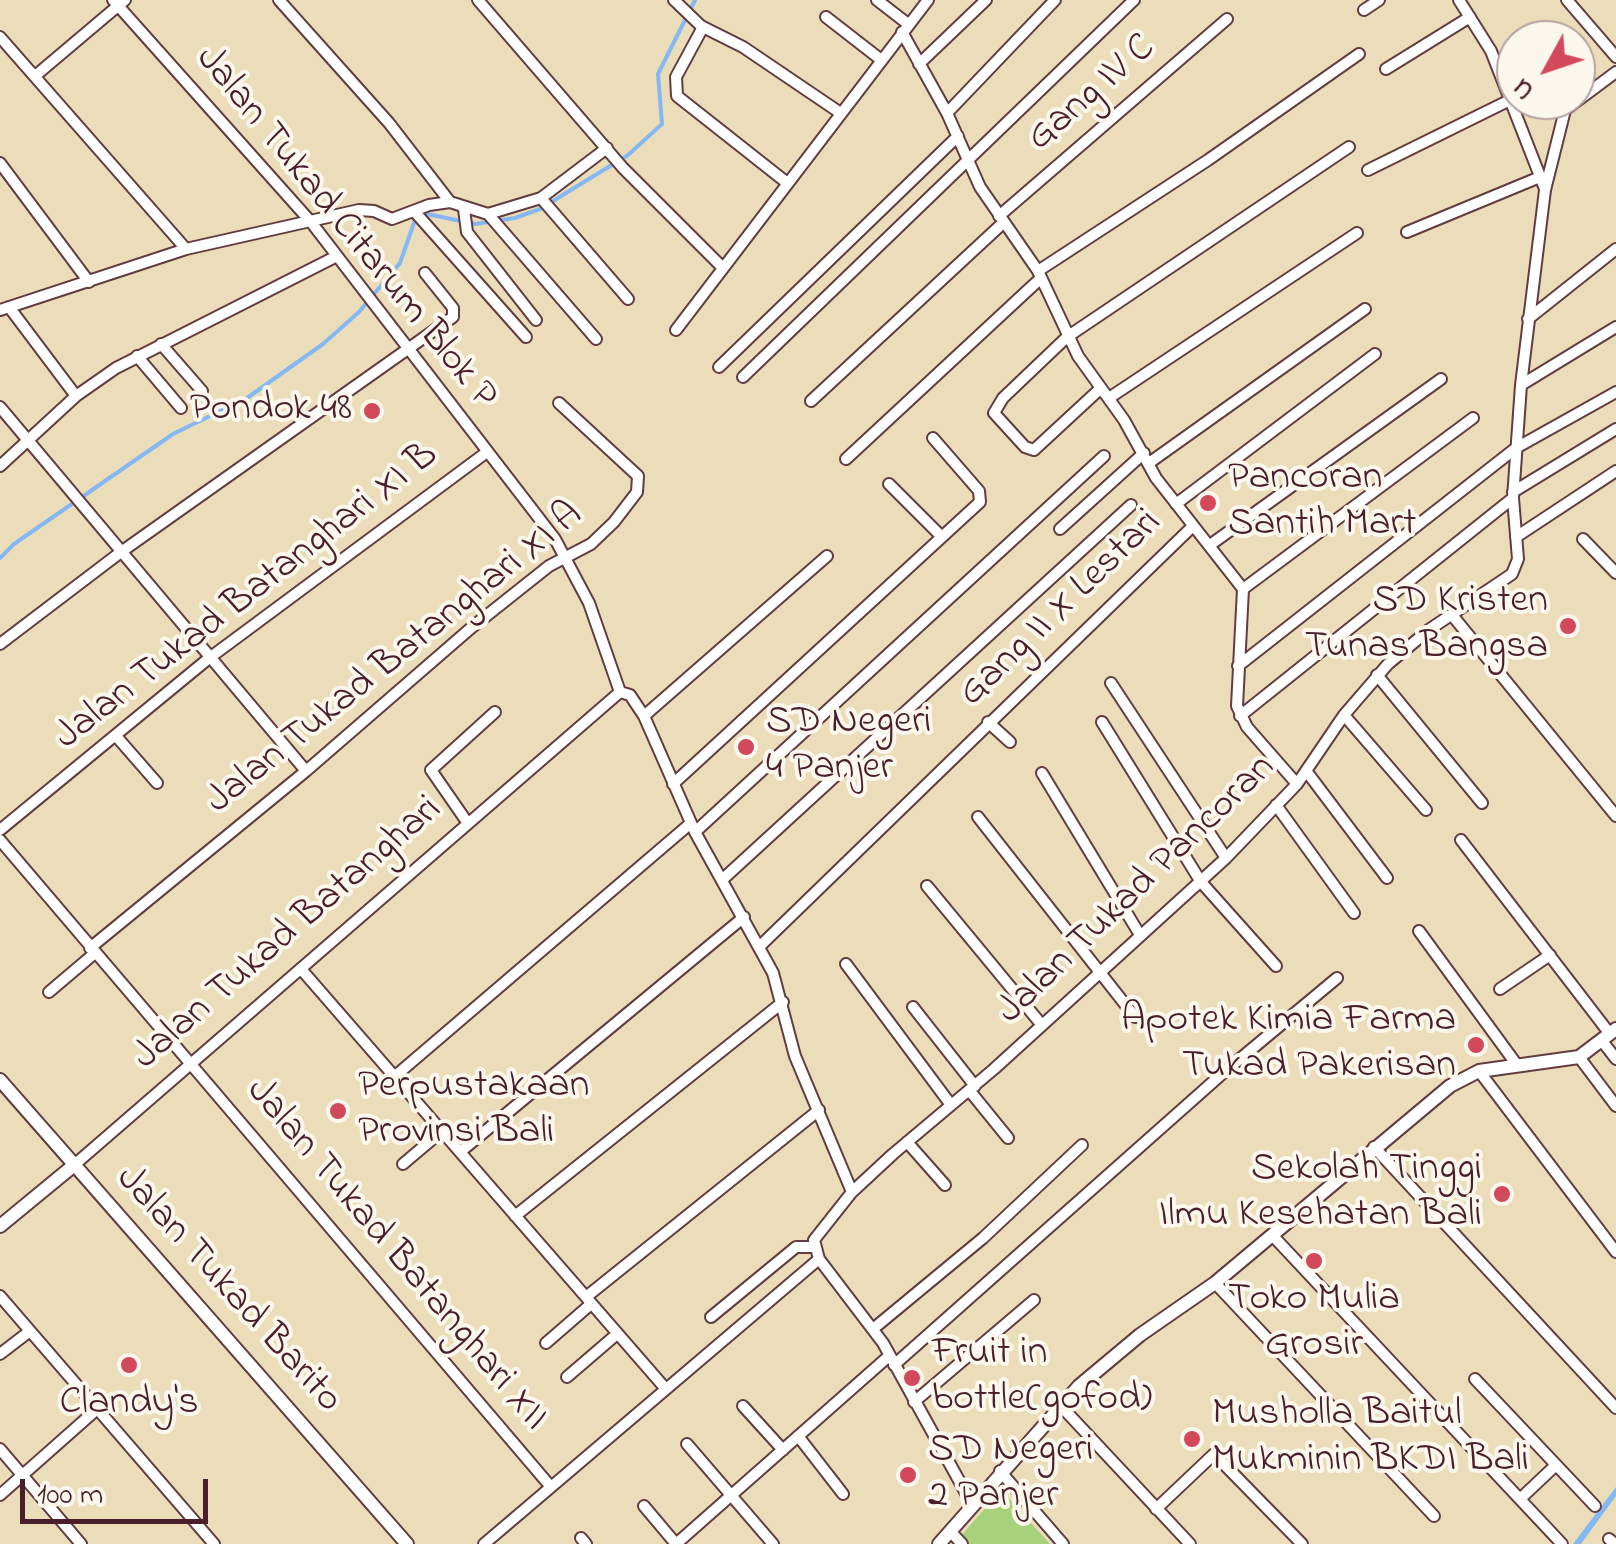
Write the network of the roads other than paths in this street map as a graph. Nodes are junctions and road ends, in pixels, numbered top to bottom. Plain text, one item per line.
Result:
1 (279, 0) edge
2 (478, 0) edge
3 (674, 0) edge
4 (877, 0) edge
5 (928, 0) edge
6 (986, 0) edge
7 (1055, 0) edge
8 (1134, 0) edge
9 (1379, 0) edge
10 (1459, 0) edge
11 (1567, 0) edge
12 (119, 2) edge
13 (1364, 10) dead end
14 (826, 17) dead end
15 (1470, 17) junction
16 (1227, 19) dead end
17 (702, 26) junction
18 (905, 28) junction
19 (0, 37) edge
20 (1358, 54) dead end
21 (1616, 57) edge
22 (880, 59) junction
23 (1496, 63) edge
24 (920, 64) junction
25 (1386, 69) dead end
26 (1616, 72) edge
27 (35, 76) junction
28 (1496, 107) edge
29 (839, 112) junction
30 (947, 114) junction
31 (1518, 120) edge
32 (958, 136) junction
33 (1349, 147) dead end
34 (610, 150) junction
35 (967, 160) junction
36 (0, 163) edge
37 (1368, 170) dead end
38 (1540, 178) junction
39 (786, 182) junction
40 (1545, 190) junction
41 (542, 200) junction
42 (450, 202) junction
43 (464, 211) junction
44 (419, 214) junction
45 (488, 215) junction
46 (1001, 220) junction
47 (310, 222) junction
48 (1407, 232) dead end
49 (1357, 234) dead end
50 (186, 248) junction
51 (1616, 249) edge
52 (335, 258) junction
53 (722, 267) junction
54 (425, 273) dead end
55 (1039, 274) junction
56 (89, 282) junction
57 (628, 299) dead end
58 (3, 308) edge
59 (1365, 309) dead end
60 (1528, 319) junction
61 (536, 320) dead end
62 (1616, 328) edge
63 (676, 330) dead end
64 (526, 337) dead end
65 (1066, 337) junction
66 (596, 339) dead end
67 (162, 344) junction
68 (410, 351) junction
69 (1375, 354) dead end
70 (137, 356) junction
71 (719, 367) dead end
72 (743, 377) dead end
73 (1441, 379) dead end
74 (1521, 385) junction
75 (1101, 388) junction
76 (202, 390) dead end
77 (1616, 392) edge
78 (76, 396) junction
79 (1109, 398) junction
80 (811, 401) dead end
81 (559, 403) dead end
82 (0, 407) edge
83 (181, 408) dead end
84 (1473, 418) dead end
85 (1616, 429) edge
86 (933, 438) dead end
87 (28, 441) junction
88 (1516, 448) junction
89 (486, 452) junction
90 (1104, 456) dead end
91 (1146, 458) junction
92 (846, 459) dead end
93 (0, 466) edge
94 (1616, 471) edge
95 (890, 484) dead end
96 (1513, 495) junction
97 (1131, 504) dead end
98 (1176, 504) junction
99 (1193, 526) junction
100 (1060, 529) dead end
101 (1516, 536) junction
102 (942, 537) junction
103 (1584, 538) dead end
104 (1210, 545) junction
105 (121, 552) junction
106 (565, 556) junction
107 (827, 556) dead end
108 (1616, 573) edge
109 (1243, 589) junction
110 (1452, 614) junction
111 (0, 644) edge
112 (208, 659) junction
113 (1238, 666) junction
114 (1377, 675) junction
115 (1110, 683) dead end
116 (620, 692) junction
117 (495, 712) dead end
118 (1344, 715) junction
119 (644, 716) junction
120 (1240, 716) junction
121 (988, 722) junction
122 (1102, 722) dead end
123 (116, 736) junction
124 (1010, 742) dead end
125 (306, 771) junction
126 (1306, 772) junction
127 (1042, 774) dead end
128 (157, 783) dead end
129 (673, 784) junction
130 (1297, 784) junction
131 (1482, 803) dead end
132 (1276, 806) junction
133 (1426, 810) dead end
134 (1616, 816) edge
135 (978, 817) dead end
136 (467, 822) junction
137 (693, 827) junction
138 (0, 830) edge
139 (0, 840) edge
140 (1461, 840) dead end
141 (1226, 858) junction
142 (1387, 878) dead end
143 (723, 879) junction
144 (1201, 882) junction
145 (928, 886) dead end
146 (1354, 913) dead end
147 (744, 917) junction
148 (1419, 931) dead end
149 (1140, 935) junction
150 (759, 946) junction
151 (93, 950) junction
152 (1550, 955) junction
153 (846, 964) dead end
154 (1276, 966) dead end
155 (301, 969) junction
156 (1097, 972) junction
157 (1337, 978) dead end
158 (1500, 989) dead end
159 (49, 992) dead end
160 (782, 1002) junction
161 (912, 1007) dead end
162 (1136, 1017) dead end
163 (1040, 1024) junction
164 (1609, 1035) edge
165 (1579, 1057) junction
166 (1616, 1059) edge
167 (192, 1063) junction
168 (1516, 1066) junction
169 (1479, 1071) junction
170 (394, 1077) junction
171 (0, 1080) edge
172 (972, 1088) junction
173 (951, 1105) junction
174 (1616, 1106) edge
175 (818, 1110) junction
176 (442, 1132) junction
177 (1008, 1138) dead end
178 (907, 1142) junction
179 (1082, 1145) dead end
180 (1374, 1148) junction
181 (460, 1152) junction
182 (404, 1164) dead end
183 (73, 1166) junction
184 (945, 1185) dead end
185 (852, 1192) junction
186 (515, 1216) junction
187 (0, 1226) edge
188 (1273, 1236) junction
189 (814, 1247) junction
190 (1616, 1252) edge
191 (819, 1259) junction
192 (1215, 1283) junction
193 (0, 1296) edge
194 (588, 1300) junction
195 (1034, 1300) dead end
196 (711, 1317) dead end
197 (874, 1328) junction
198 (30, 1331) junction
199 (617, 1334) junction
200 (546, 1343) dead end
201 (0, 1354) edge
202 (892, 1361) junction
203 (568, 1377) dead end
204 (1475, 1379) dead end
205 (665, 1388) junction
206 (914, 1402) junction
207 (1060, 1405) junction
208 (743, 1406) dead end
209 (1616, 1408) edge
210 (96, 1410) junction
211 (798, 1436) junction
212 (687, 1444) dead end
213 (0, 1449) edge
214 (783, 1450) junction
215 (1556, 1464) junction
216 (1000, 1471) junction
217 (23, 1475) junction
218 (552, 1487) junction
219 (843, 1494) dead end
220 (0, 1495) edge
221 (732, 1495) junction
222 (968, 1499) junction
223 (1520, 1499) junction
224 (644, 1506) dead end
225 (1595, 1506) dead end
226 (1156, 1509) junction
227 (1434, 1516) dead end
228 (950, 1531) junction
229 (80, 1544) edge
230 (214, 1544) edge
231 (407, 1544) edge
232 (484, 1544) edge
233 (676, 1544) edge
234 (773, 1544) edge
235 (939, 1544) edge
236 (962, 1544) edge
237 (1063, 1544) edge
238 (1190, 1544) edge
239 (1302, 1544) edge
240 (1562, 1544) edge

1 - 42 street
2 - 34 street
3 - 17 street
4 - 18 street
5 - 18 street
6 - 24 street
7 - 30 street
8 - 35 street
9 - 13 street
10 - 15 street
11 - 21 street
12 - 27 street
12 - 47 street, Jalan Tukad Citarum Blok P
14 - 22 street
15 - 23 street
15 - 25 street
16 - 46 street, Gang IV C
17 - 29 street
17 - 39 street
18 - 22 street
18 - 24 street
19 - 27 street
20 - 55 street
22 - 29 street
24 - 30 street
26 - 40 street, Jalan Tukad Pancoran
27 - 50 street
28 - 37 street
29 - 39 street
30 - 32 street
31 - 38 street
32 - 35 street
32 - 71 street
33 - 65 street
34 - 41 street
34 - 53 street
35 - 46 street
35 - 72 street
36 - 56 street
38 - 40 street
38 - 48 street
39 - 53 street
40 - 60 street, Jalan Tukad Pancoran
41 - 45 street
41 - 57 street
42 - 43 street
42 - 44 street
43 - 45 street
43 - 61 street
44 - 47 street
44 - 64 street
45 - 66 street
46 - 55 street
46 - 80 street, Gang IV C
47 - 50 street
47 - 52 street, Jalan Tukad Citarum Blok P
49 - 79 street
50 - 56 street
51 - 60 street
52 - 67 street
52 - 68 street, Jalan Tukad Citarum Blok P
53 - 63 street
54 - 68 street
55 - 65 street
55 - 92 street
56 - 58 street
58 - 78 street
59 - 91 street
60 - 74 street, Jalan Tukad Pancoran
62 - 74 street
65 - 75 street
65 - 75 street
67 - 70 street
67 - 76 street
68 - 89 street, Jalan Tukad Citarum Blok P
68 - 105 street
69 - 98 street
70 - 78 street
70 - 83 street
73 - 104 street
74 - 88 street, Jalan Tukad Pancoran
75 - 79 street
77 - 88 street
78 - 87 street
79 - 91 street
81 - 106 street, Jalan Tukad Batanghari XI A
82 - 87 street
84 - 109 street
85 - 96 street
86 - 102 street
87 - 93 street
87 - 105 street
88 - 96 street, Jalan Tukad Pancoran
88 - 113 street
89 - 106 street, Jalan Tukad Citarum Blok P
89 - 112 street, Jalan Tukad Batanghari XI B
90 - 137 street
91 - 98 street
91 - 100 street
94 - 101 street
95 - 102 street
96 - 101 street, Jalan Tukad Pancoran
96 - 120 street
97 - 143 street
98 - 99 street
99 - 104 street
99 - 121 street, Gang II X Lestari
101 - 110 street, Jalan Tukad Pancoran
102 - 129 street
103 - 108 street
104 - 109 street
105 - 111 street
105 - 112 street
106 - 116 street, Jalan Tukad Citarum Blok P
106 - 125 street, Jalan Tukad Batanghari XI A
107 - 119 street
109 - 113 street
110 - 114 street, Jalan Tukad Pancoran
110 - 134 street
112 - 123 street, Jalan Tukad Batanghari XI B
112 - 125 street
113 - 120 street
114 - 118 street, Jalan Tukad Pancoran
114 - 131 street
115 - 141 street
116 - 119 street
116 - 136 street, Jalan Tukad Batanghari
117 - 136 street
118 - 126 street, Jalan Tukad Pancoran
118 - 133 street
119 - 129 street
120 - 130 street
121 - 124 street
121 - 150 street, Gang II X Lestari
122 - 144 street
123 - 128 street
123 - 138 street, Jalan Tukad Batanghari XI B
125 - 151 street, Jalan Tukad Batanghari XI A
126 - 130 street, Jalan Tukad Pancoran
126 - 142 street
127 - 149 street
129 - 137 street
130 - 132 street, Jalan Tukad Pancoran
132 - 141 street, Jalan Tukad Pancoran
132 - 146 street
135 - 156 street
136 - 155 street, Jalan Tukad Batanghari
137 - 143 street
137 - 170 street
139 - 151 street, Jalan Tukad Batanghari XII
140 - 152 street
141 - 144 street, Jalan Tukad Pancoran
143 - 147 street
144 - 149 street, Jalan Tukad Pancoran
144 - 154 street
145 - 163 street
147 - 150 street
147 - 181 street
148 - 168 street
149 - 156 street, Jalan Tukad Pancoran
150 - 160 street
151 - 159 street, Jalan Tukad Batanghari XI A
151 - 167 street, Jalan Tukad Batanghari XII
152 - 158 street
152 - 164 street
153 - 173 street
155 - 167 street, Jalan Tukad Batanghari
155 - 170 street
156 - 162 street
156 - 163 street, Jalan Tukad Pancoran
157 - 202 street
160 - 175 street
160 - 186 street
161 - 172 street
163 - 172 street, Jalan Tukad Pancoran
164 - 165 street
164 - 166 street
165 - 168 street
165 - 174 street
167 - 183 street, Jalan Tukad Batanghari
167 - 218 street, Jalan Tukad Batanghari XII
168 - 169 street
169 - 180 street
169 - 190 street
170 - 176 street
171 - 183 street, Jalan Tukad Barito
172 - 173 street, Jalan Tukad Pancoran
172 - 177 street
173 - 178 street, Jalan Tukad Pancoran
175 - 185 street
175 - 194 street
176 - 181 street
176 - 182 street
178 - 184 street
178 - 185 street, Jalan Tukad Pancoran
179 - 197 street
180 - 188 street
180 - 209 street
181 - 186 street
183 - 187 street, Jalan Tukad Batanghari
183 - 231 street, Jalan Tukad Barito
185 - 189 street, Jalan Tukad Pancoran
186 - 194 street
188 - 192 street
188 - 223 street
189 - 191 street
189 - 196 street
191 - 197 street
191 - 205 street
192 - 207 street
192 - 227 street
193 - 198 street
194 - 199 street
194 - 200 street
195 - 206 street
197 - 202 street
198 - 201 street
198 - 210 street
199 - 203 street
199 - 205 street
202 - 206 street
202 - 211 street
204 - 215 street
205 - 218 street
206 - 222 street
207 - 216 street
207 - 226 street
208 - 214 street
210 - 217 street
210 - 230 street
211 - 214 street
211 - 219 street
212 - 221 street
213 - 217 street
214 - 221 street
215 - 223 street
215 - 225 street
216 - 222 street
216 - 237 street
217 - 220 street
217 - 229 street
218 - 232 street
221 - 233 street
221 - 234 street
222 - 228 street
223 - 240 street
224 - 233 street
226 - 238 street
226 - 239 street
228 - 235 street
228 - 236 street

